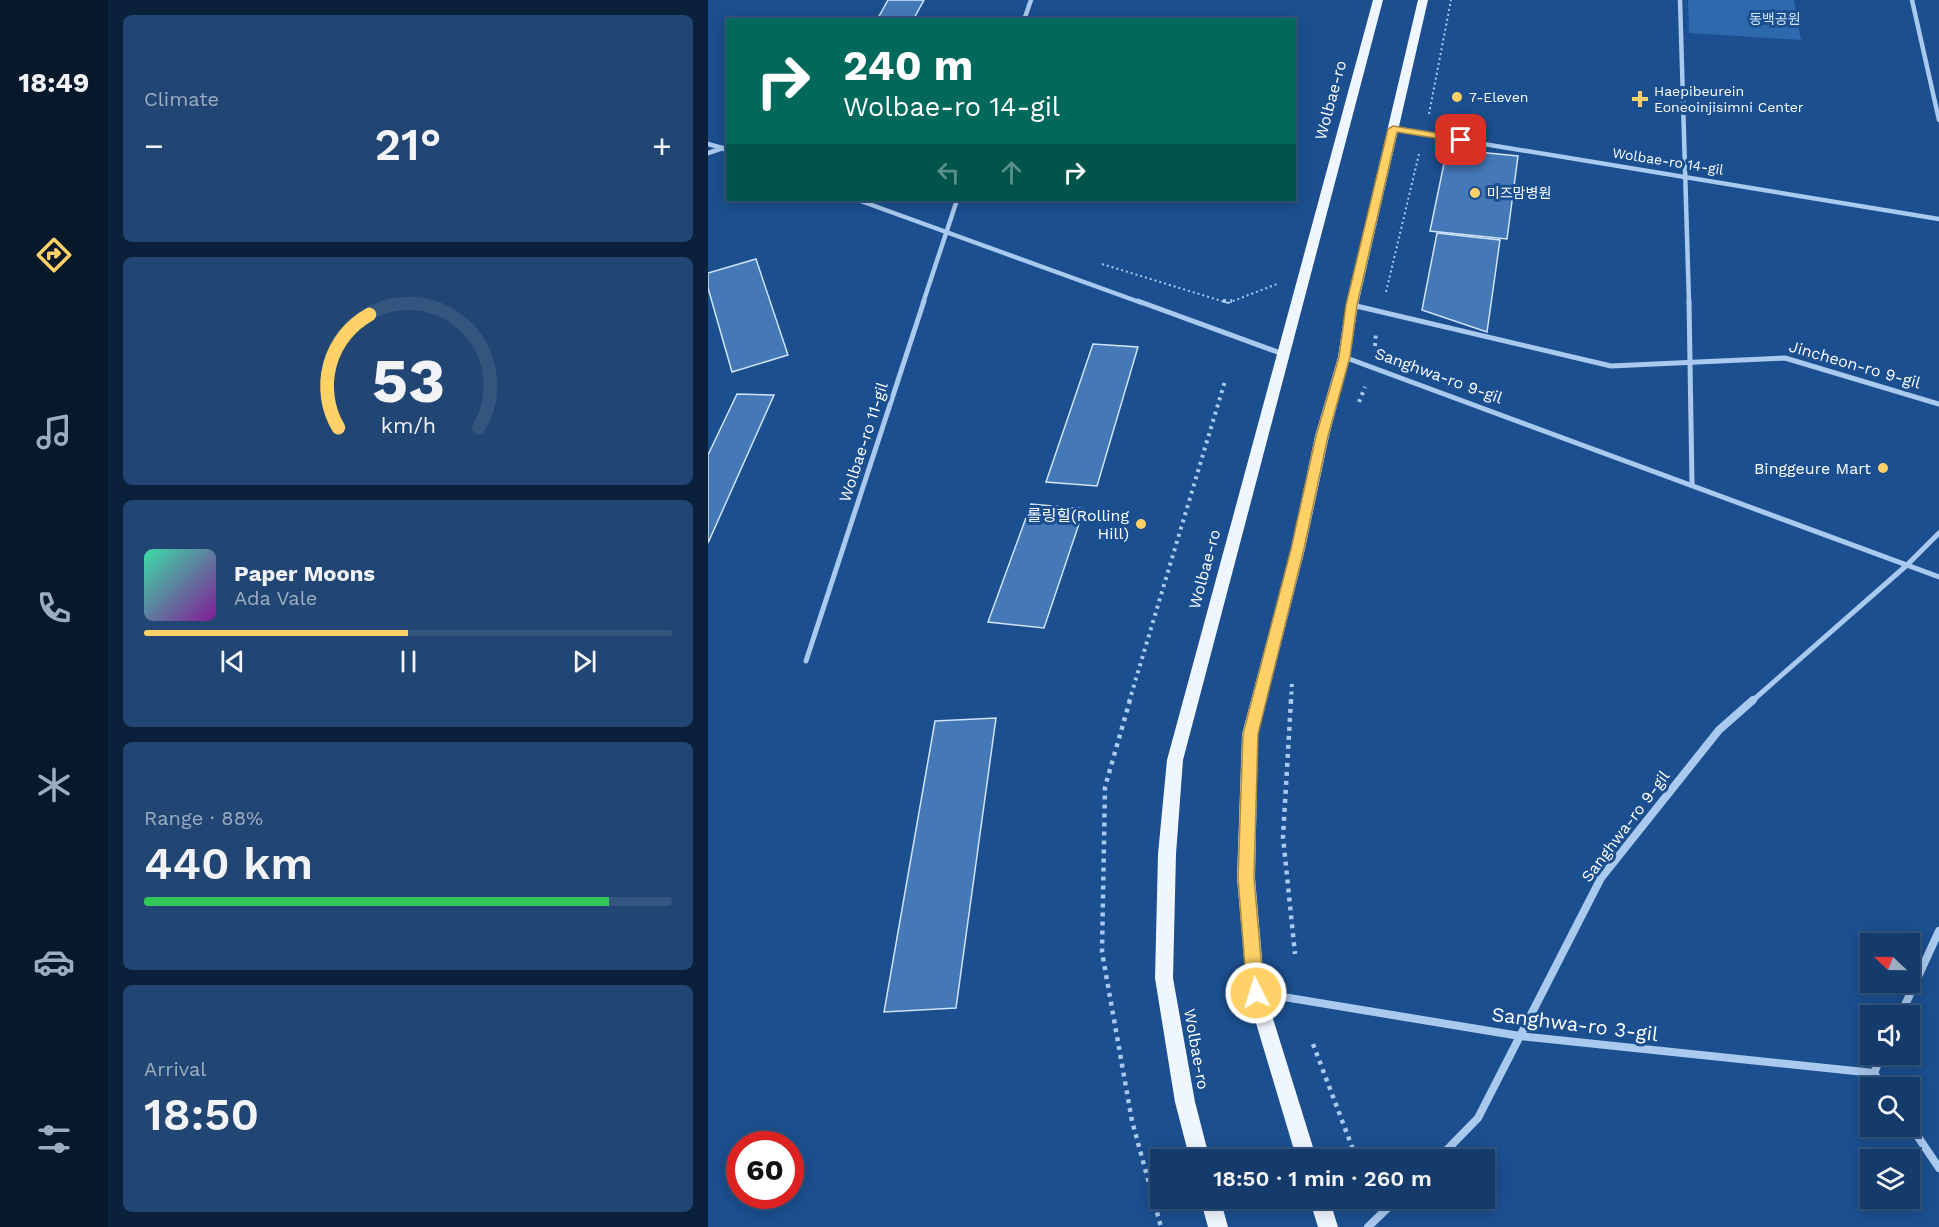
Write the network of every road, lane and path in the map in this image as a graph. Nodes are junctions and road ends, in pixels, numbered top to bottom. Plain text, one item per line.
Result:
1 (1031, 0) edge
2 (1378, 0) edge
3 (1423, 0) edge
4 (1451, 0) edge
5 (1680, 0) edge
6 (1912, 0) edge
7 (1025, 18) edge
8 (1429, 114) dead end
9 (1939, 120) edge
10 (1393, 129) junction
11 (708, 144) edge
12 (1422, 144) dead end
13 (725, 150) edge
14 (708, 153) edge
15 (1687, 176) junction
16 (861, 201) edge
17 (957, 201) edge
18 (1939, 219) edge
19 (946, 231) junction
20 (1091, 261) dead end
21 (1258, 292) dead end
22 (1352, 305) junction
23 (1382, 312) junction
24 (1375, 346) dead end
25 (1284, 354) junction
26 (1344, 357) junction
27 (1690, 363) junction
28 (1225, 381) dead end
29 (1368, 381) dead end
30 (1939, 404) edge
31 (1356, 411) dead end
32 (1692, 484) junction
33 (1939, 533) edge
34 (1907, 565) junction
35 (1939, 577) edge
36 (806, 661) dead end
37 (1293, 677) dead end
38 (1939, 931) edge
39 (1295, 954) dead end
40 (1256, 993) junction
41 (1905, 1005) edge
42 (1520, 1036) junction
43 (1313, 1044) dead end
44 (1877, 1065) edge
45 (1874, 1073) junction
46 (1877, 1077) edge
47 (1918, 1137) edge
48 (1197, 1149) edge
49 (1304, 1149) edge
50 (1353, 1149) edge
51 (1448, 1149) edge
52 (1939, 1168) edge
53 (1213, 1209) edge
54 (1323, 1209) edge
55 (1387, 1209) edge
56 (1161, 1227) edge
57 (1218, 1227) edge
58 (1328, 1227) edge
59 (1368, 1227) edge

1 - 7 street
2 - 25 main road, Wolbae-ro
3 - 10 main road
4 - 8 path
5 - 15 street
6 - 9 street
10 - 15 street, Wolbae-ro 14-gil
10 - 22 main road
11 - 13 street
12 - 23 path
13 - 14 street
15 - 18 street, Wolbae-ro 14-gil
15 - 27 street
16 - 19 street
17 - 19 street, Wolbae-ro 11-gil
19 - 25 street
19 - 36 street, Wolbae-ro 11-gil
20 - 21 path
22 - 23 street
22 - 26 main road
23 - 24 path
23 - 27 street
25 - 48 main road, Wolbae-ro
26 - 32 street, Sanghwa-ro 9-gil
26 - 40 main road
27 - 30 street, Jincheon-ro 9-gil
27 - 32 street
28 - 56 path
29 - 31 path
32 - 34 street, Sanghwa-ro 9-gil
33 - 34 street, Sanghwa-ro 9-gil
34 - 35 street, Sanghwa-ro 9-gil
34 - 42 street, Sanghwa-ro 9-gil
37 - 39 path
38 - 41 street
40 - 42 street, Sanghwa-ro 3-gil
40 - 49 main road
42 - 45 street, Sanghwa-ro 3-gil
42 - 51 street, Sanghwa-ro 9-gil
43 - 50 path
44 - 45 street
45 - 46 street
47 - 52 street
53 - 57 main road
54 - 58 main road
55 - 59 street

